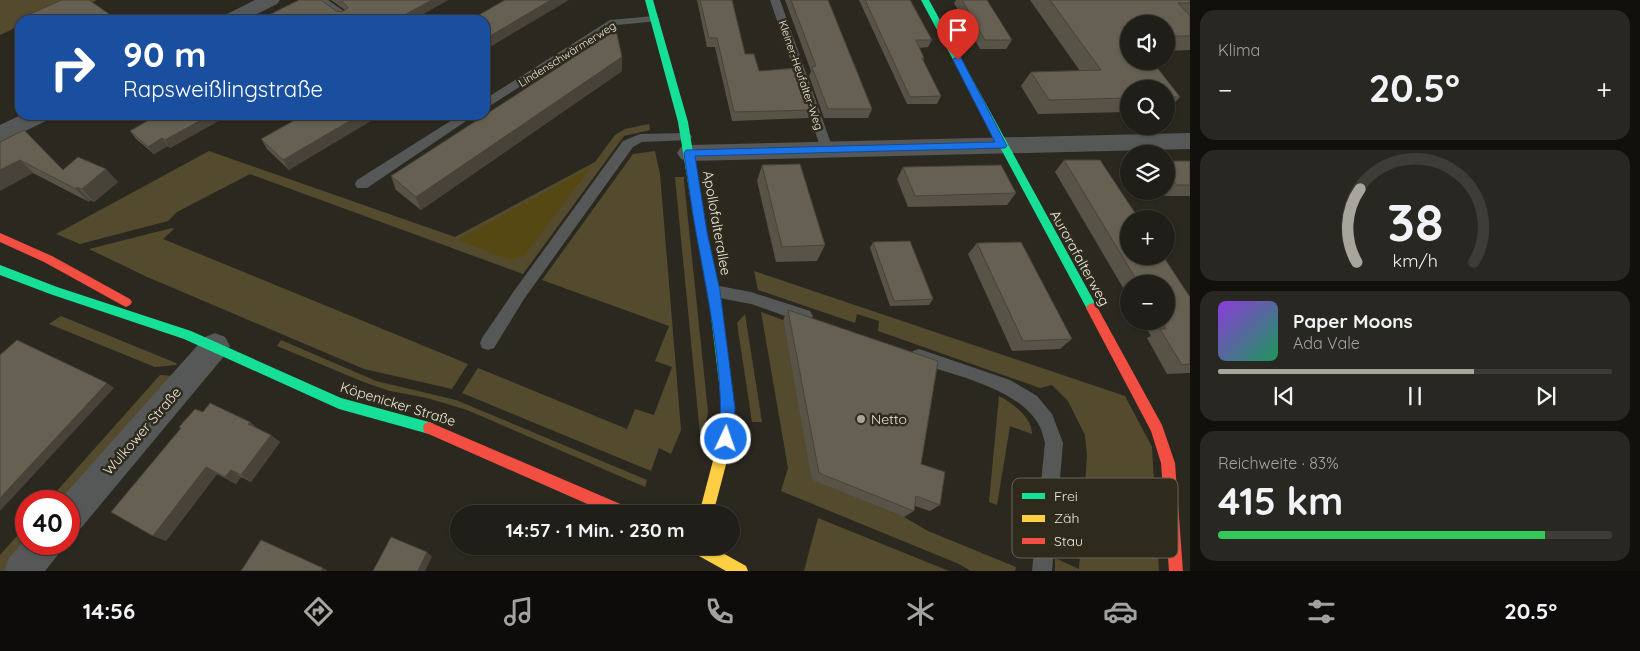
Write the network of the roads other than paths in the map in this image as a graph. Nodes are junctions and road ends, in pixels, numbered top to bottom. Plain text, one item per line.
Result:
1 (270, 0) edge
2 (321, 0) edge
3 (649, 0) edge
4 (775, 0) edge
5 (925, 0) edge
6 (240, 15) edge
7 (344, 15) edge
8 (654, 19) junction
9 (490, 102) edge
10 (30, 120) edge
11 (461, 120) edge
12 (0, 135) edge
13 (1190, 141) edge
14 (688, 145) junction
15 (1002, 146) junction
16 (826, 149) junction
17 (362, 184) dead end
18 (0, 237) edge
19 (0, 270) edge
20 (714, 291) junction
21 (821, 322) edge
22 (187, 335) junction
23 (488, 343) dead end
24 (215, 346) junction
25 (904, 351) edge
26 (1051, 478) edge
27 (1169, 478) edge
28 (80, 503) edge
29 (608, 505) edge
30 (708, 505) edge
31 (36, 555) edge
32 (712, 555) edge
33 (1043, 558) edge
34 (1175, 558) edge
35 (22, 571) edge
36 (741, 571) edge
37 (1042, 571) edge
38 (1176, 571) edge

1 - 6 street
2 - 7 lane
3 - 8 street, Apollofalterallee
4 - 16 lane, Kleiner-Heufalter-Weg
5 - 15 street, Aurorafalterweg
8 - 9 lane, Lindenschwärmerweg
8 - 14 street, Apollofalterallee
10 - 12 street
11 - 17 lane
13 - 15 street
14 - 16 street
14 - 20 street, Apollofalterallee
14 - 23 lane
15 - 16 street
15 - 27 street, Aurorafalterweg
18 - 22 street, Köpenicker Straße
19 - 22 street, Köpenicker Straße
20 - 21 lane
20 - 30 street, Apollofalterallee
22 - 24 street, Köpenicker Straße
24 - 28 street, Wulkower Straße
24 - 29 street, Köpenicker Straße
25 - 26 lane
31 - 35 street
32 - 36 street
33 - 37 lane
34 - 38 street, Aurorafalterweg

